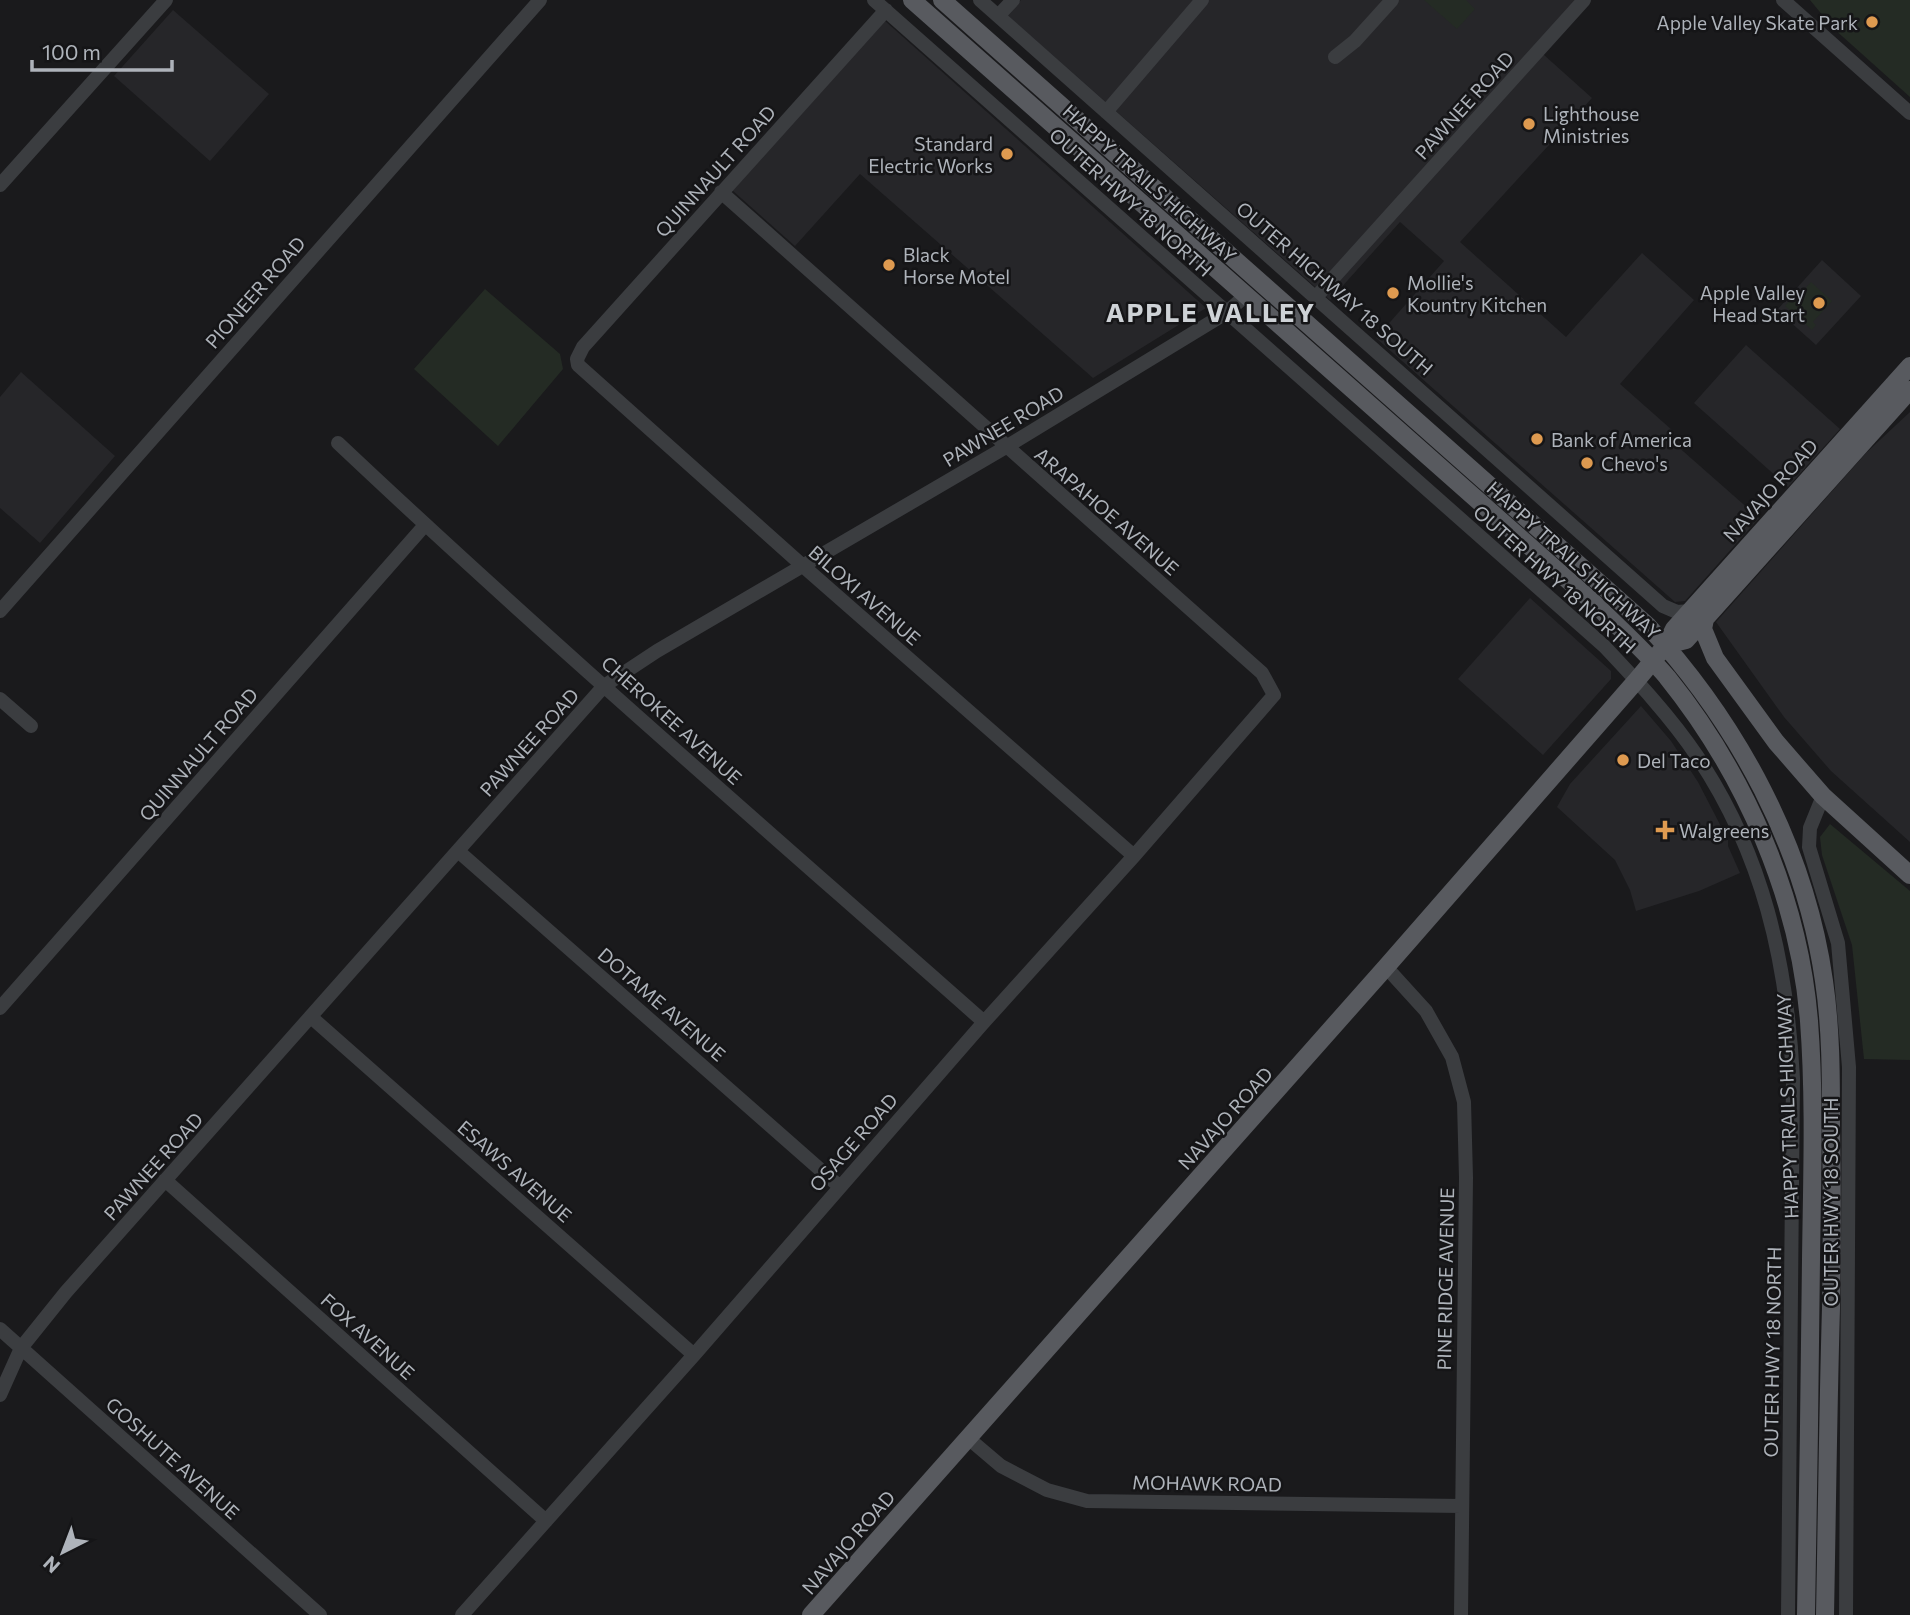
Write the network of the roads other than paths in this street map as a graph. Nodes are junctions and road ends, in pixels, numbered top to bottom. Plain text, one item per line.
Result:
1 (166, 0) edge
2 (540, 0) edge
3 (874, 0) edge
4 (912, 0) edge
5 (942, 0) edge
6 (980, 0) edge
7 (1013, 0) edge
8 (1202, 0) edge
9 (1392, 0) edge
10 (1584, 0) edge
11 (1783, 0) edge
12 (886, 10) junction
13 (998, 16) junction
14 (1335, 57) dead end
15 (1105, 112) junction
16 (1910, 113) edge
17 (0, 185) edge
18 (722, 192) junction
19 (1163, 222) junction
20 (1276, 262) junction
21 (1259, 280) junction
22 (1245, 296) junction
23 (1316, 297) junction
24 (1226, 313) junction
25 (577, 359) joint
26 (1350, 361) junction
27 (1910, 366) edge
28 (1910, 390) edge
29 (338, 443) dead end
30 (1006, 447) junction
31 (425, 525) junction
32 (803, 566) junction
33 (1663, 606) junction
34 (0, 611) edge
35 (1698, 615) junction
36 (1675, 638) junction
37 (1715, 658) junction
38 (1653, 661) junction
39 (1636, 681) junction
40 (604, 686) junction
41 (1274, 695) joint
42 (0, 699) edge
43 (31, 726) dead end
44 (1823, 796) junction
45 (458, 851) junction
46 (1134, 856) junction
47 (1910, 875) edge
48 (1386, 967) junction
49 (0, 1008) edge
50 (311, 1017) junction
51 (984, 1022) junction
52 (165, 1180) junction
53 (840, 1187) junction
54 (0, 1329) edge
55 (21, 1348) junction
56 (694, 1355) junction
57 (0, 1395) edge
58 (968, 1438) junction
59 (1462, 1506) junction
60 (546, 1521) junction
61 (320, 1615) edge
62 (462, 1615) edge
63 (811, 1615) edge
64 (1461, 1615) edge
65 (1788, 1615) edge
66 (1806, 1615) edge
67 (1825, 1615) edge
68 (1846, 1615) edge

1 - 17 street
2 - 34 street, PIONEER ROAD
3 - 12 street, OUTER HWY 18 NORTH
4 - 19 main road, HAPPY TRAILS HIGHWAY
5 - 21 main road, HAPPY TRAILS HIGHWAY
6 - 13 street, OUTER HIGHWAY 18 SOUTH
7 - 13 street
8 - 15 street
9 - 14 street
10 - 23 street, PAWNEE ROAD
11 - 16 street
12 - 18 street, QUINNAULT ROAD
12 - 24 street, OUTER HWY 18 NORTH
13 - 15 street, OUTER HIGHWAY 18 SOUTH
15 - 20 street, OUTER HIGHWAY 18 SOUTH
18 - 25 street, QUINNAULT ROAD
18 - 30 street, ARAPAHOE AVENUE
19 - 21 main road
19 - 22 main road, HAPPY TRAILS HIGHWAY
20 - 21 street
20 - 23 street, OUTER HIGHWAY 18 SOUTH
21 - 26 main road, HAPPY TRAILS HIGHWAY
22 - 24 street, PAWNEE ROAD
22 - 26 main road
22 - 38 main road, HAPPY TRAILS HIGHWAY
23 - 33 street, OUTER HIGHWAY 18 SOUTH
24 - 30 street, PAWNEE ROAD
24 - 39 street, OUTER HWY 18 NORTH
25 - 32 street, BILOXI AVENUE
26 - 36 main road, HAPPY TRAILS HIGHWAY
27 - 35 main road, NAVAJO ROAD
28 - 35 main road, NAVAJO ROAD
29 - 31 street, CHEROKEE AVENUE
30 - 32 street, PAWNEE ROAD
30 - 41 street, ARAPAHOE AVENUE
31 - 40 street, CHEROKEE AVENUE
31 - 49 street, QUINNAULT ROAD
32 - 40 street, PAWNEE ROAD
32 - 46 street, BILOXI AVENUE
33 - 35 street
33 - 36 street
35 - 36 main road, NAVAJO ROAD
35 - 37 main road
36 - 37 main road
36 - 38 main road, NAVAJO ROAD
36 - 67 main road, HAPPY TRAILS HIGHWAY
37 - 44 main road
38 - 39 main road, NAVAJO ROAD
38 - 66 main road, HAPPY TRAILS HIGHWAY
39 - 48 main road, NAVAJO ROAD
39 - 65 street, OUTER HWY 18 NORTH
40 - 45 street, PAWNEE ROAD
40 - 51 street, CHEROKEE AVENUE
41 - 46 street, OSAGE ROAD
42 - 43 street
44 - 47 main road
44 - 68 street, OUTER HWY 18 SOUTH
45 - 50 street, PAWNEE ROAD
45 - 53 street, DOTAME AVENUE
46 - 51 street, OSAGE ROAD
48 - 58 main road, NAVAJO ROAD
48 - 59 street, PINE RIDGE AVENUE
50 - 52 street, PAWNEE ROAD
50 - 56 street, ESAWS AVENUE
51 - 53 street, OSAGE ROAD
52 - 55 street, PAWNEE ROAD
52 - 60 street, FOX AVENUE
53 - 56 street, OSAGE ROAD
54 - 55 street, GOSHUTE AVENUE
55 - 57 street, PAWNEE ROAD
55 - 61 street, GOSHUTE AVENUE
56 - 60 street, OSAGE ROAD
58 - 59 street, MOHAWK ROAD
58 - 63 main road, NAVAJO ROAD
59 - 64 street, PINE RIDGE AVENUE
60 - 62 street, OSAGE ROAD

